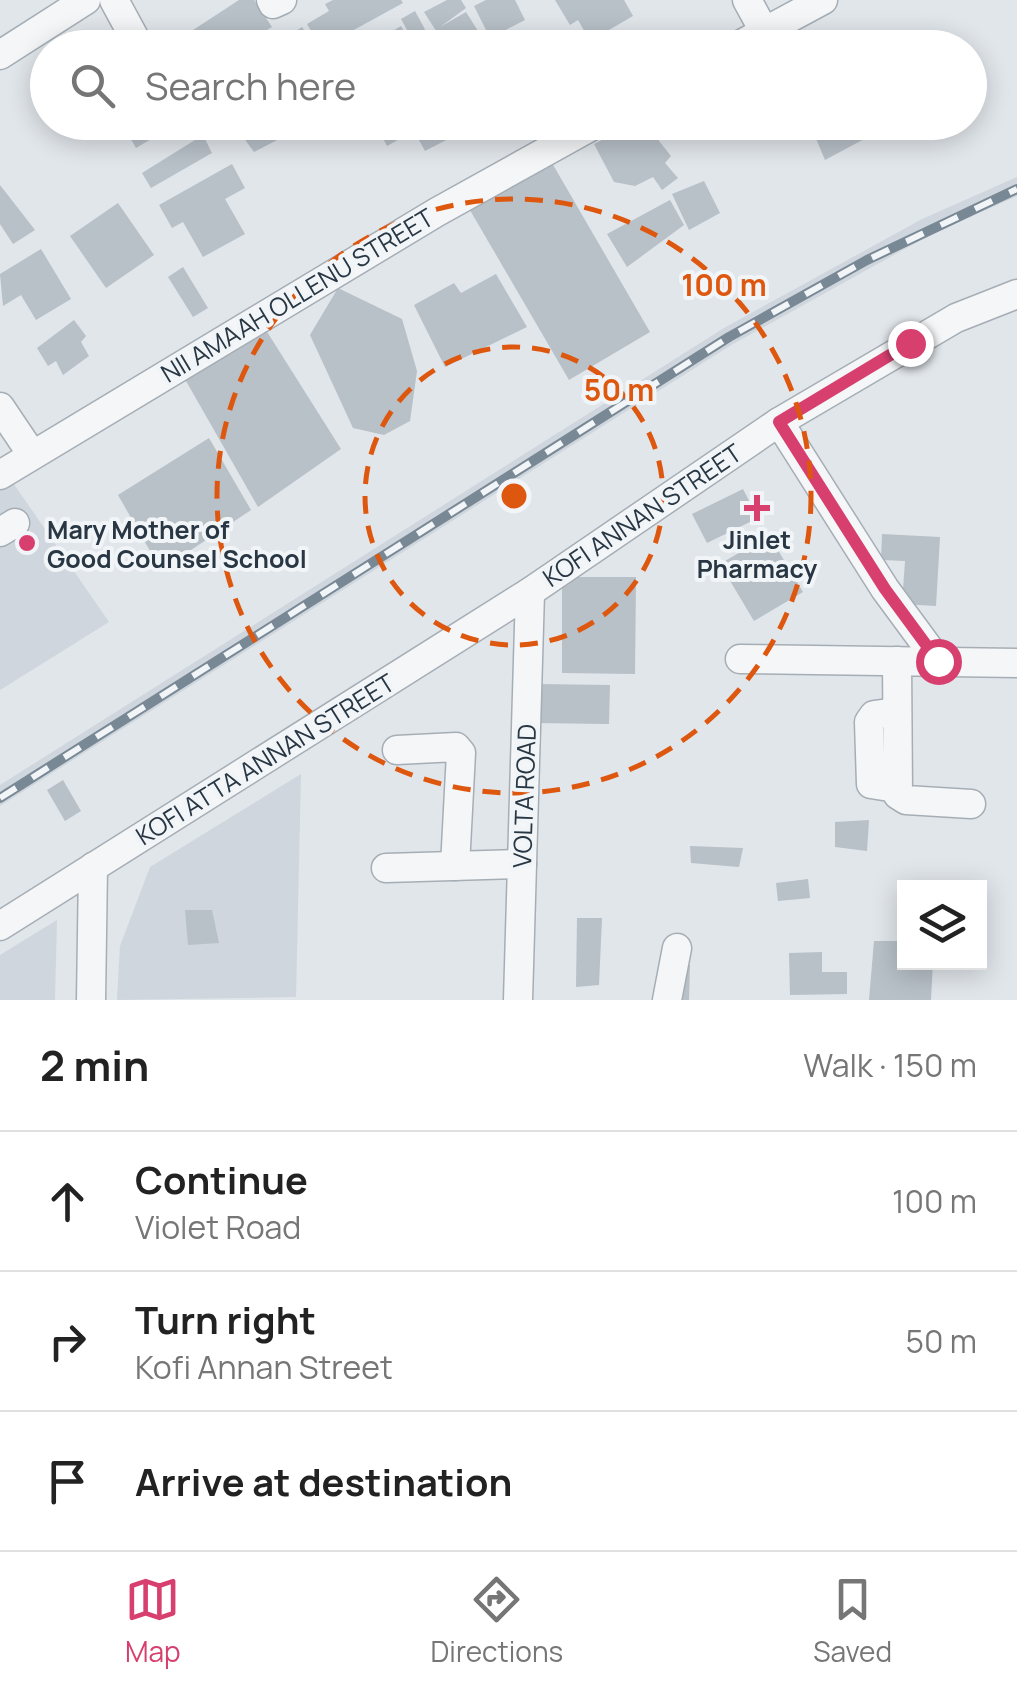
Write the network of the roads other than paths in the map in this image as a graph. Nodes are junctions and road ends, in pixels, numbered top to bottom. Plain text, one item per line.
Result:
1 (114, 0) edge
2 (271, 0) edge
3 (282, 0) edge
4 (747, 0) edge
5 (824, 0) edge
6 (79, 2) edge
7 (37, 30) edge
8 (130, 30) edge
9 (763, 30) edge
10 (766, 30) edge
11 (30, 35) edge
12 (0, 55) edge
13 (567, 140) edge
14 (1017, 294) edge
15 (0, 406) edge
16 (779, 422) junction
17 (31, 453) junction
18 (0, 475) edge
19 (530, 592) junction
20 (740, 659) dead end
21 (896, 661) junction
22 (938, 661) junction
23 (1017, 663) edge
24 (397, 750) dead end
25 (971, 804) dead end
26 (522, 864) junction
27 (455, 866) junction
28 (93, 867) junction
29 (386, 868) dead end
30 (0, 926) edge
31 (677, 948) dead end
32 (91, 1000) edge
33 (518, 1000) edge
34 (667, 1000) edge

1 - 8 street
2 - 3 street
4 - 9 street
5 - 10 street
6 - 7 street
11 - 12 street
13 - 17 street, NII AMAAH OLLENU STREET
14 - 16 street, KOFI ANNAN STREET
15 - 17 street
16 - 19 street, KOFI ANNAN STREET
16 - 22 street
17 - 18 street, NII AMAAH OLLENU STREET
19 - 26 street, VOLTA ROAD
19 - 28 street, KOFI ATTA ANNAN STREET
20 - 21 street
21 - 22 street
21 - 25 street
22 - 23 street
24 - 27 street
26 - 27 street
26 - 33 street, VOLTA ROAD
27 - 29 street
28 - 30 street, KOFI ATTA ANNAN STREET
28 - 32 street
31 - 34 street

